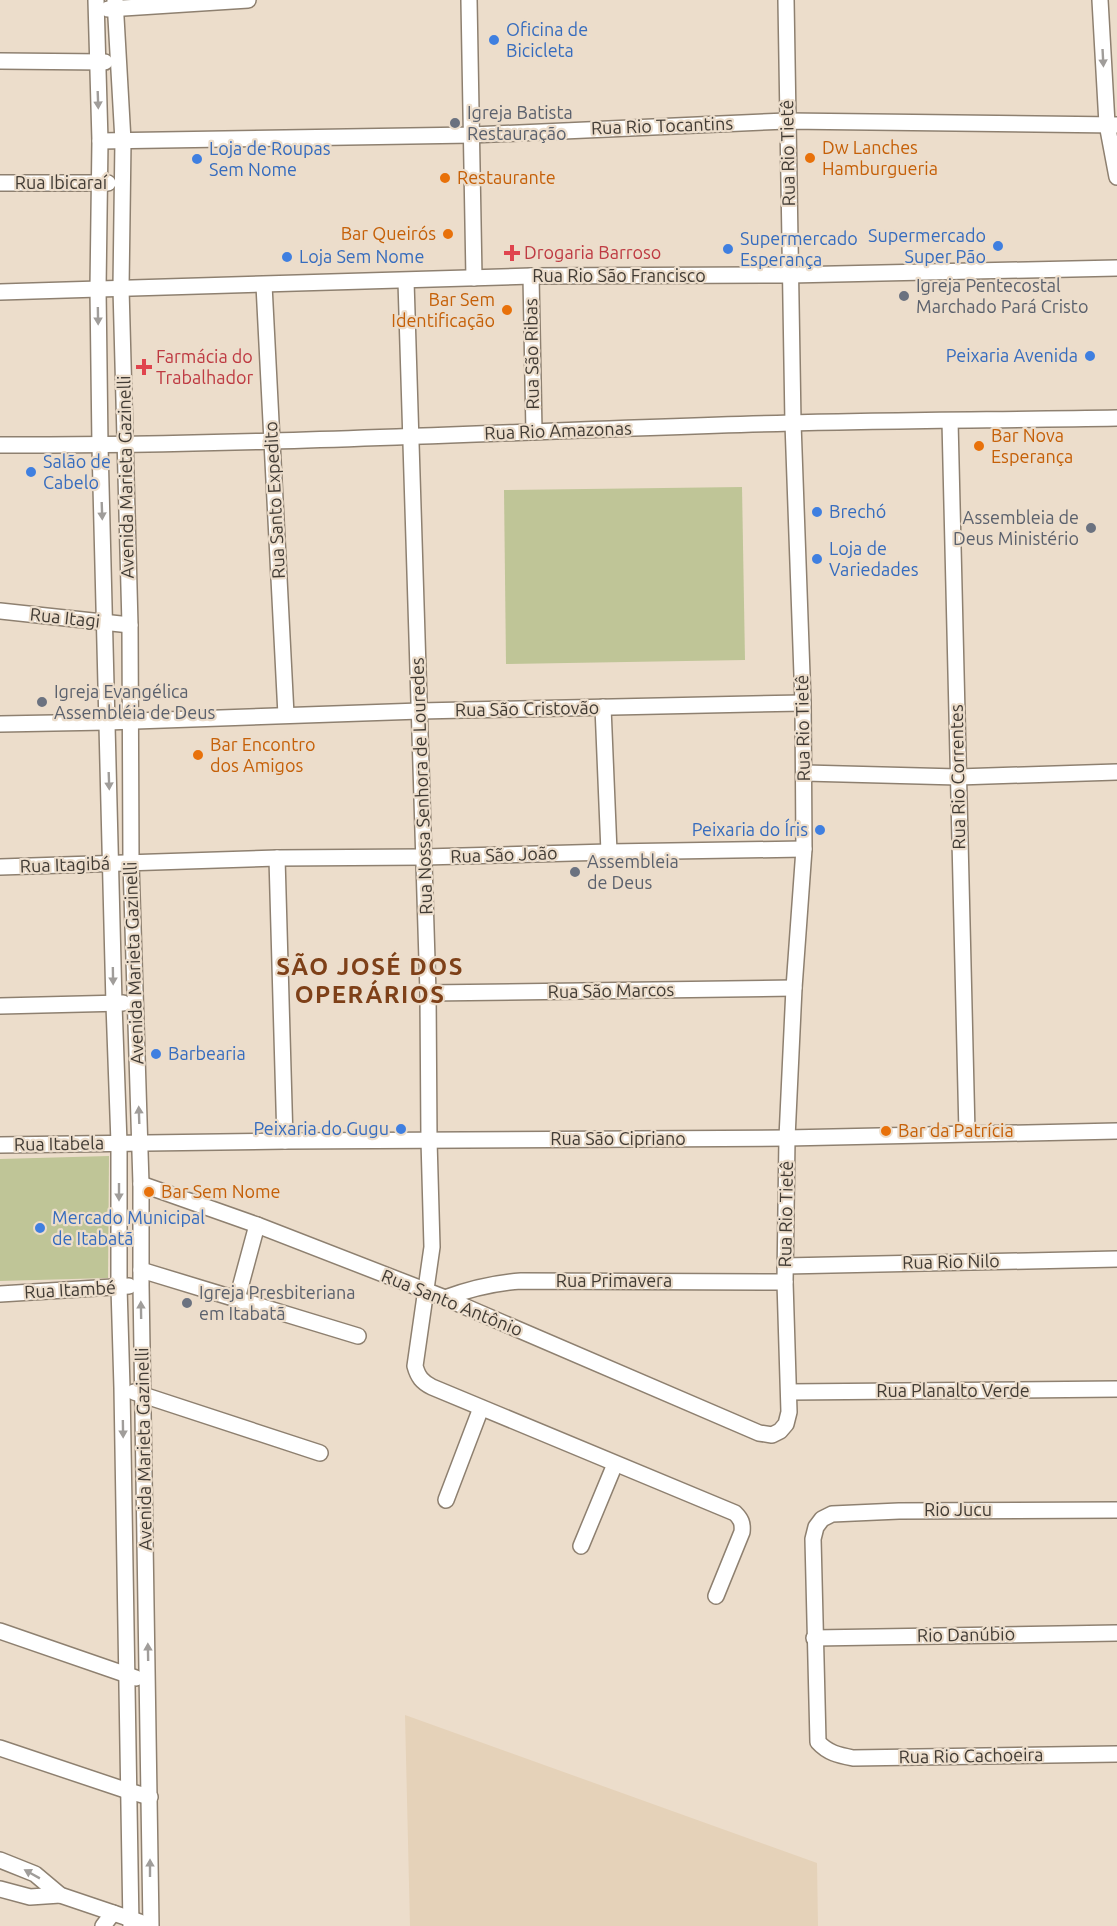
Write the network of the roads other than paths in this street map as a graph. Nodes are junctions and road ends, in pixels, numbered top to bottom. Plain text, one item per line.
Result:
1 (248, 0) edge
2 (469, 0) edge
3 (786, 0) edge
4 (1100, 0) edge
5 (116, 4) edge
6 (96, 5) edge
7 (0, 61) edge
8 (97, 62) junction
9 (118, 62) junction
10 (787, 121) junction
11 (1112, 124) edge
12 (472, 135) junction
13 (100, 141) junction
14 (123, 141) junction
15 (1117, 177) edge
16 (121, 182) junction
17 (0, 183) edge
18 (100, 184) junction
19 (1117, 268) edge
20 (790, 275) junction
21 (531, 276) junction
22 (474, 278) junction
23 (406, 281) junction
24 (264, 285) junction
25 (121, 288) junction
26 (98, 289) junction
27 (0, 292) edge
28 (1117, 418) edge
29 (950, 421) junction
30 (793, 423) junction
31 (534, 432) junction
32 (411, 436) junction
33 (272, 441) junction
34 (125, 444) junction
35 (0, 445) edge
36 (100, 446) junction
37 (0, 611) edge
38 (106, 623) junction
39 (130, 625) junction
40 (803, 703) junction
41 (603, 707) junction
42 (420, 711) junction
43 (286, 715) junction
44 (107, 722) junction
45 (131, 722) junction
46 (0, 724) edge
47 (1117, 772) edge
48 (805, 773) junction
49 (958, 777) junction
50 (804, 849) junction
51 (609, 852) junction
52 (424, 857) junction
53 (277, 858) junction
54 (131, 863) junction
55 (111, 864) junction
56 (0, 867) edge
57 (794, 988) junction
58 (428, 993) junction
59 (135, 1002) junction
60 (114, 1004) junction
61 (0, 1006) edge
62 (1117, 1131) edge
63 (967, 1133) junction
64 (787, 1138) junction
65 (429, 1140) junction
66 (285, 1141) junction
67 (119, 1143) junction
68 (140, 1143) junction
69 (0, 1145) edge
70 (141, 1184) junction
71 (257, 1225) junction
72 (1117, 1259) edge
73 (785, 1266) junction
74 (141, 1277) junction
75 (786, 1282) junction
76 (119, 1287) junction
77 (426, 1291) junction
78 (0, 1294) edge
79 (445, 1298) junction
80 (237, 1299) junction
81 (358, 1335) dead end
82 (122, 1388) junction
83 (1117, 1389) edge
84 (789, 1392) junction
85 (143, 1394) junction
86 (481, 1408) junction
87 (759, 1433) joint
88 (320, 1453) dead end
89 (615, 1464) junction
90 (124, 1498) junction
91 (145, 1499) junction
92 (446, 1500) dead end
93 (1117, 1510) edge
94 (581, 1546) dead end
95 (716, 1596) dead end
96 (0, 1631) edge
97 (1117, 1632) edge
98 (814, 1638) junction
99 (128, 1676) junction
100 (148, 1681) junction
101 (0, 1748) edge
102 (1117, 1754) edge
103 (128, 1791) junction
104 (150, 1797) junction
105 (0, 1860) edge
106 (0, 1889) edge
107 (60, 1895) junction
108 (113, 1913) junction
109 (131, 1923) edge
110 (103, 1926) edge
111 (152, 1926) edge

1 - 5 street
2 - 12 street
3 - 10 street, Rua Rio Tietê
4 -> 11 street
5 - 6 street
5 - 9 street, Avenida Marieta Gazinelli
6 - 8 street, Avenida Marieta Gazinelli
7 - 8 street
8 - 9 street
8 -> 13 street, Avenida Marieta Gazinelli
9 - 14 street, Avenida Marieta Gazinelli
10 - 11 street, Rua Rio Tocantins
10 - 12 street, Rua Rio Tocantins
10 - 20 street, Rua Rio Tietê
11 - 15 street
12 - 14 street, Rua Rio Tocantins
12 - 22 street
13 - 14 street, Rua Rio Tocantins
13 - 18 street, Avenida Marieta Gazinelli
14 - 16 street, Avenida Marieta Gazinelli
16 - 18 street, Rua Ibicaraí
16 - 25 street, Avenida Marieta Gazinelli
17 - 18 street, Rua Ibicaraí
18 - 26 street, Avenida Marieta Gazinelli
19 - 20 street, Rua Rio São Francisco
20 - 21 street, Rua Rio São Francisco
20 - 30 street, Rua Rio Tietê
21 - 22 street, Rua Rio São Francisco
21 - 31 street, Rua São Ribas
22 - 23 street, Rua Rio São Francisco
23 - 24 street, Rua Rio São Francisco
23 - 32 street, Rua Nossa Senhora de Louredes
24 - 25 street, Rua Rio São Francisco
24 - 33 street, Rua Santo Expedito
25 - 26 street, Rua Rio São Francisco
25 - 34 street, Avenida Marieta Gazinelli
26 - 27 street, Rua Rio São Francisco
26 -> 36 street, Avenida Marieta Gazinelli
28 - 29 street, Rua Rio Amazonas
29 - 30 street, Rua Rio Amazonas
29 - 49 street, Rua Rio Correntes
30 - 31 street, Rua Rio Amazonas
30 - 40 street, Rua Rio Tietê
31 - 32 street, Rua Rio Amazonas
32 - 33 street, Rua Rio Amazonas
32 - 42 street, Rua Nossa Senhora de Louredes
33 - 34 street, Rua Rio Amazonas
33 - 43 street, Rua Santo Expedito
34 - 36 street, Rua Rio Amazonas
34 - 39 street, Avenida Marieta Gazinelli
35 - 36 street, Rua Rio Amazonas
36 -> 38 street, Avenida Marieta Gazinelli
37 - 38 street, Rua Itagi
38 - 39 street, Rua Itagi
38 - 44 street, Avenida Marieta Gazinelli
39 - 45 street, Avenida Marieta Gazinelli
40 - 41 street, Rua São Cristovão
40 - 48 street, Rua Rio Tietê
41 - 42 street, Rua São Cristovão
41 - 51 street
42 - 43 street, Rua São Cristovão
42 - 52 street, Rua Nossa Senhora de Louredes
43 - 45 street, Rua São Cristovão
44 - 45 street, Rua São Cristovão
44 - 46 street, Rua São Cristovão
44 -> 55 street, Avenida Marieta Gazinelli
45 - 54 street, Avenida Marieta Gazinelli
47 - 49 street
48 - 49 street
48 - 50 street, Rua Rio Tietê
49 - 63 street, Rua Rio Correntes
50 - 51 street, Rua São João
50 - 57 street, Rua Rio Tietê
51 - 52 street, Rua São João
52 - 53 street, Rua São João
52 - 58 street, Rua Nossa Senhora de Louredes
53 - 54 street, Rua São João
53 - 66 street
54 - 55 street, Rua Itagibá
54 - 59 street, Avenida Marieta Gazinelli
55 - 56 street, Rua Itagibá
55 -> 60 street, Avenida Marieta Gazinelli
57 - 58 street, Rua São Marcos
57 - 64 street, Rua Rio Tietê
58 - 65 street, Rua Nossa Senhora de Louredes
59 - 60 street
68 -> 59 street, Avenida Marieta Gazinelli
60 - 61 street
60 - 67 street, Avenida Marieta Gazinelli
62 - 63 street, Rua São Cipriano
63 - 64 street, Rua São Cipriano
64 - 65 street, Rua São Cipriano
64 - 73 street, Rua Rio Tietê
65 - 66 street, Rua São Cipriano
65 - 77 street, Rua Nossa Senhora de Louredes
66 - 68 street, Rua São Cipriano
67 - 68 street, Rua São Cipriano
67 - 69 street, Rua Itabela
67 -> 76 street, Avenida Marieta Gazinelli
68 - 70 street, Avenida Marieta Gazinelli
70 - 71 street, Rua Santo Antônio
70 - 74 street, Avenida Marieta Gazinelli
71 - 77 street, Rua Santo Antônio
71 - 80 street
72 - 73 street, Rua Rio Nilo
73 - 75 street, Rua Rio Tietê
74 - 76 street, Rua Itambé
74 - 80 street
85 -> 74 street, Avenida Marieta Gazinelli
75 - 79 street, Rua Primavera
75 - 84 street, Rua Rio Tietê
76 - 78 street, Rua Itambé
76 - 82 street, Avenida Marieta Gazinelli
77 - 79 street, Rua Santo Antônio
77 - 86 street, Rua Nossa Senhora de Louredes
79 - 87 street, Rua Santo Antônio
80 - 81 street
82 - 85 street
82 -> 90 street, Avenida Marieta Gazinelli
83 - 84 street, Rua Planalto Verde
84 - 87 street, Rua Rio Tietê
85 - 88 street
85 - 91 street, Avenida Marieta Gazinelli
86 - 89 street
86 - 92 street
89 - 94 street
89 - 95 street
90 - 91 street
90 - 99 street, Avenida Marieta Gazinelli
100 -> 91 street, Avenida Marieta Gazinelli
93 - 98 street, Rio Jucu
96 - 99 street
97 - 98 street, Rio Danúbio
98 - 102 street, Rua Rio Cachoeira
99 - 100 street
99 - 103 street, Avenida Marieta Gazinelli
100 - 104 street, Avenida Marieta Gazinelli
101 - 103 street
103 - 104 street
103 - 109 street, Avenida Marieta Gazinelli
111 -> 104 street, Avenida Marieta Gazinelli
107 -> 105 street
106 - 107 street
107 - 108 street
108 - 109 street
108 - 110 street
109 - 111 street

